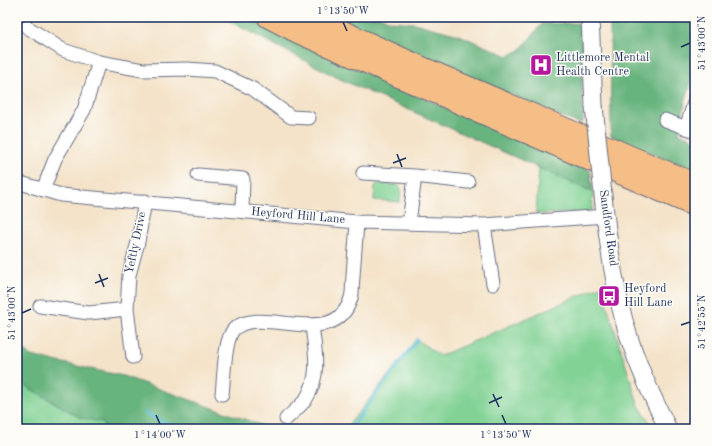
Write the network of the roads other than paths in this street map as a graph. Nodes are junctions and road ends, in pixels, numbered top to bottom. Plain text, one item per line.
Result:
1 (268, 17) edge
2 (311, 17) edge
3 (590, 17) edge
4 (27, 27) dead end
5 (99, 62) junction
6 (695, 100) edge
7 (309, 118) dead end
8 (665, 120) dead end
9 (690, 129) edge
10 (363, 173) dead end
11 (198, 175) dead end
12 (415, 176) junction
13 (17, 182) edge
14 (468, 182) dead end
15 (695, 184) edge
16 (43, 190) junction
17 (145, 201) junction
18 (695, 206) edge
19 (242, 211) junction
20 (605, 211) junction
21 (357, 222) junction
22 (409, 224) junction
23 (484, 225) junction
24 (493, 284) dead end
25 (40, 306) dead end
26 (128, 309) junction
27 (312, 326) junction
28 (133, 357) dead end
29 (222, 394) dead end
30 (286, 419) dead end
31 (668, 429) edge

1 - 18 main road
2 - 15 main road
3 - 20 street, Sandford Road, bridge
4 - 5 street
5 - 7 street
5 - 16 street
6 - 9 street
8 - 9 street
10 - 12 street
11 - 19 street
12 - 14 street
12 - 22 street
13 - 16 street, Heyford Hill Lane
16 - 17 street, Heyford Hill Lane
17 - 19 street, Heyford Hill Lane
17 - 26 street, Yeftly Drive
19 - 21 street, Heyford Hill Lane
20 - 23 street, Heyford Hill Lane
20 - 31 street, Sandford Road
21 - 22 street, Heyford Hill Lane
21 - 27 street
22 - 23 street, Heyford Hill Lane
23 - 24 street
25 - 26 street
26 - 28 street, Yeftly Drive
27 - 29 street
27 - 30 street

